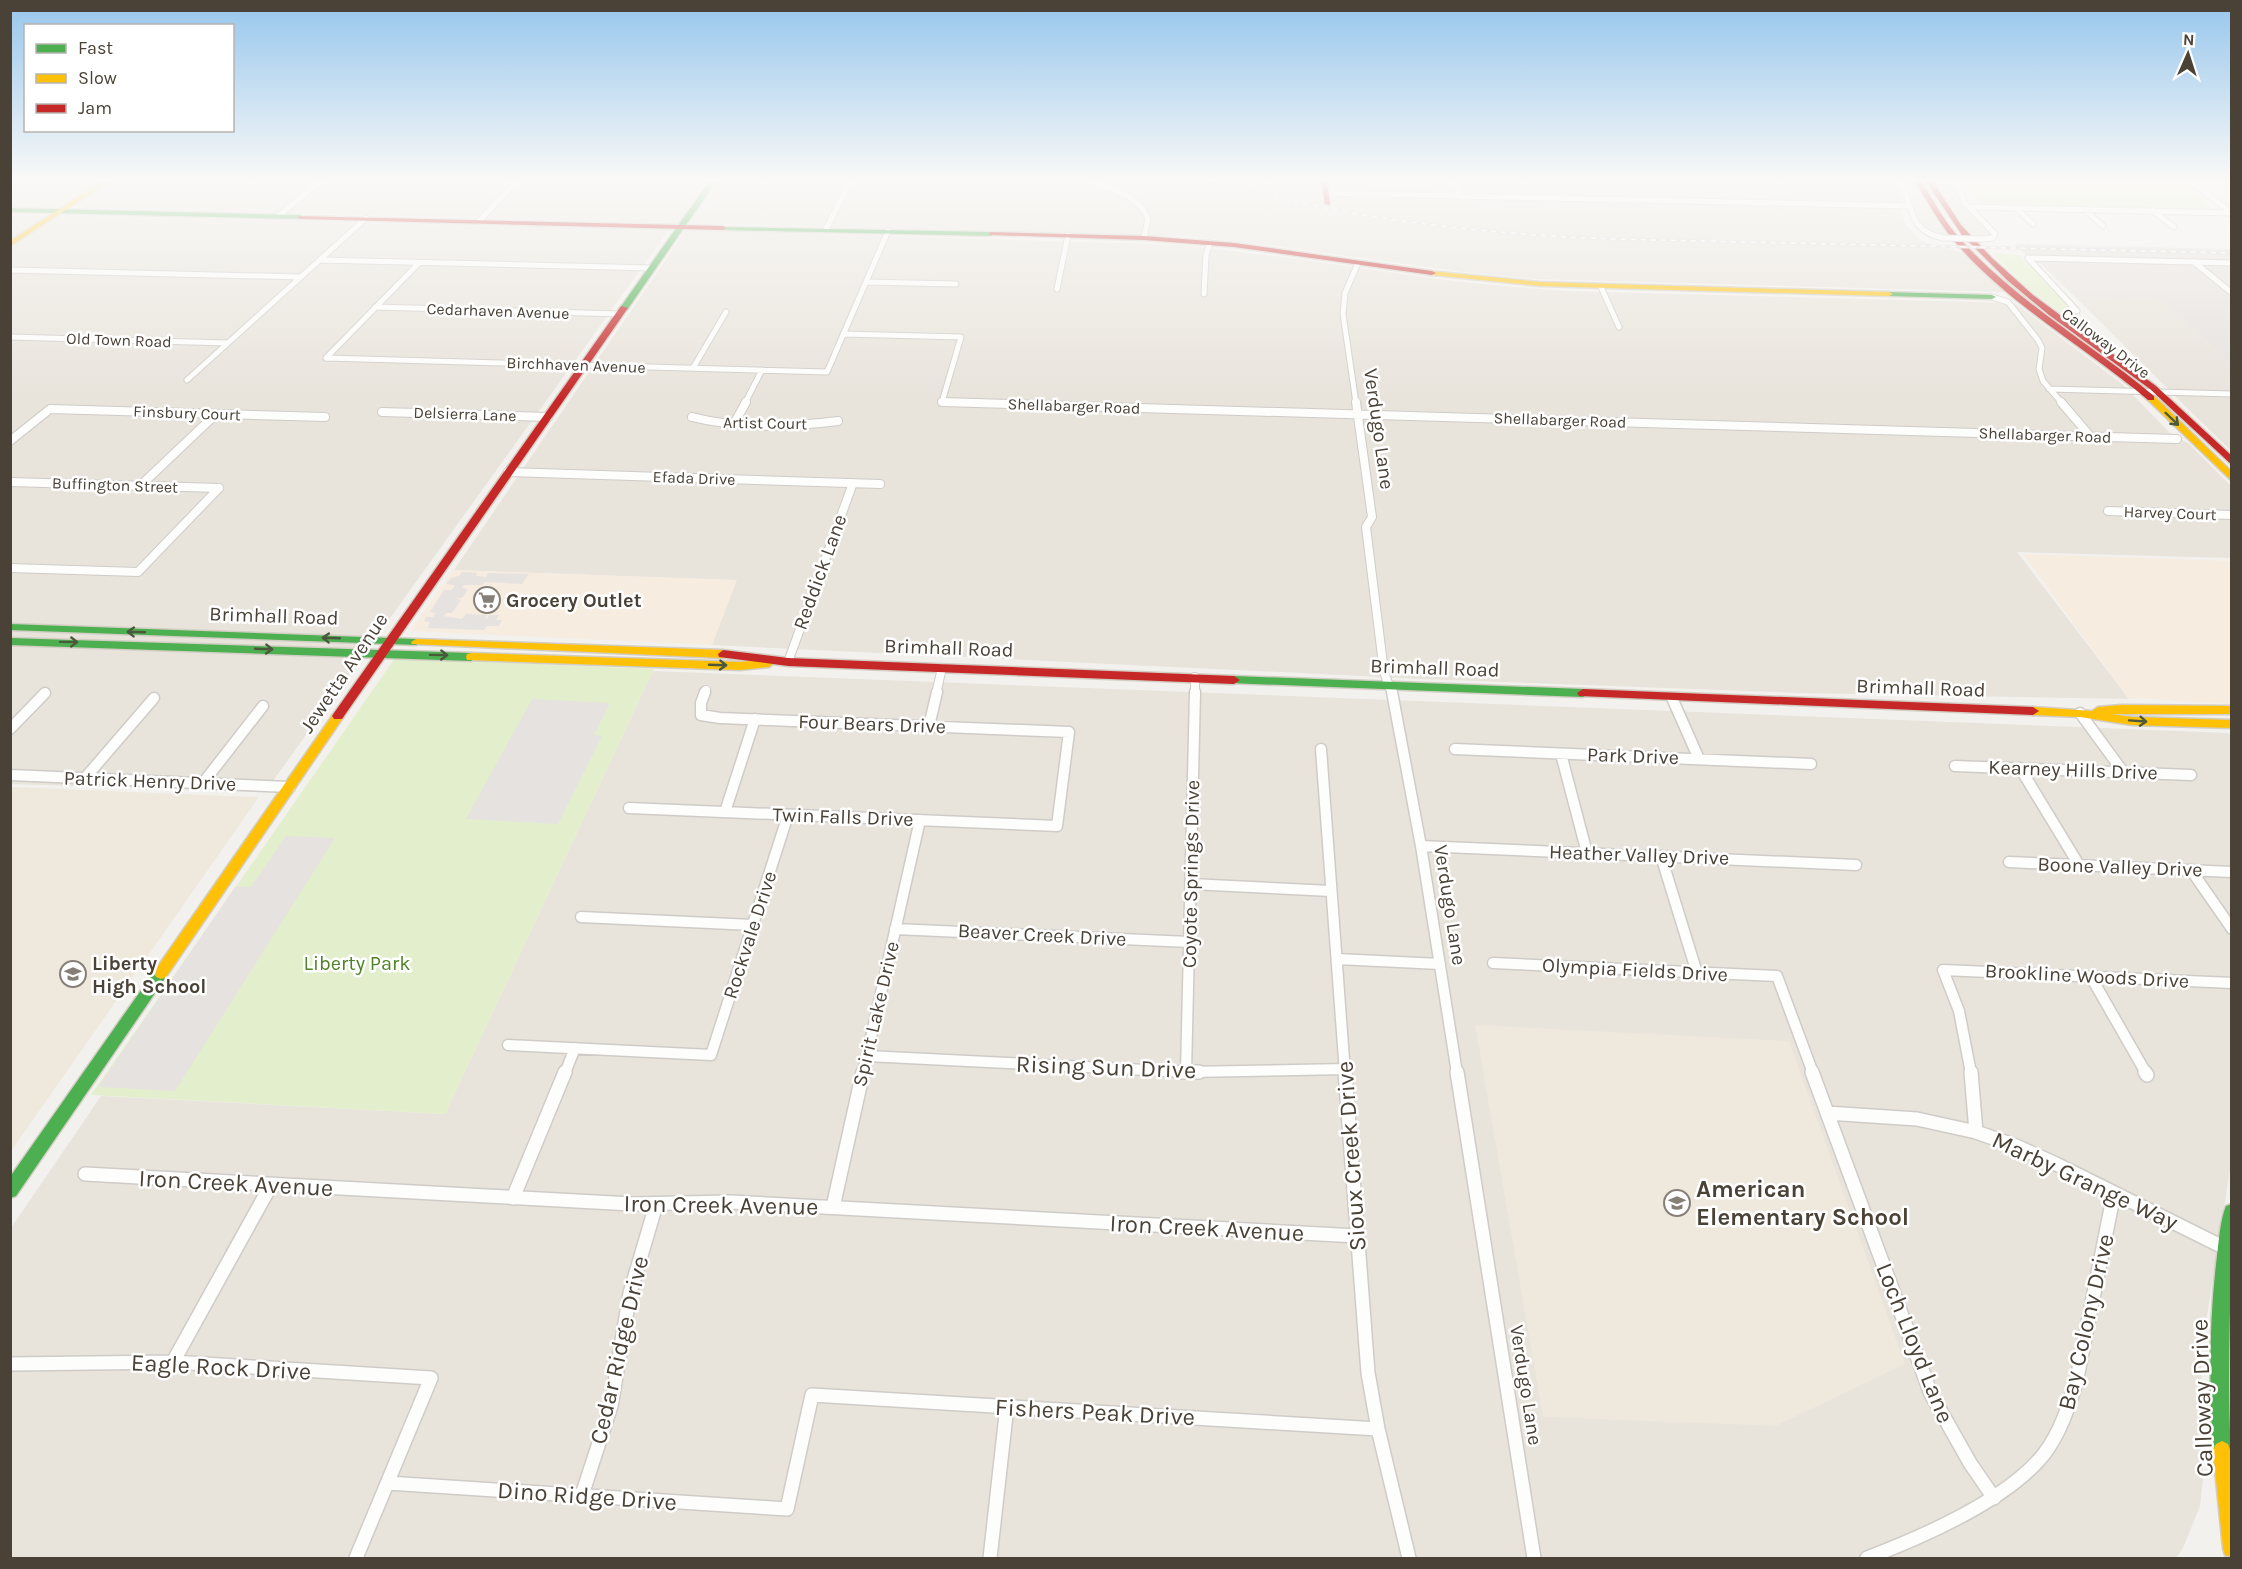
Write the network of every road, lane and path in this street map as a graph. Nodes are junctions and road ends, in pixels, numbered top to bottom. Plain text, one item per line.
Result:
1 (327, 253) edge
2 (662, 253) edge
3 (878, 253) edge
4 (1064, 253) edge
5 (1207, 253) edge
6 (1286, 253) edge
7 (1972, 253) edge
8 (1985, 253) edge
9 (320, 260) junction
10 (419, 262) junction
11 (2194, 262) junction
12 (1358, 263) junction
13 (2232, 263) edge
14 (652, 268) junction
15 (10, 270) edge
16 (301, 277) junction
17 (866, 282) junction
18 (956, 284) dead end
19 (1601, 287) junction
20 (1057, 289) dead end
21 (2232, 293) edge
22 (1204, 294) dead end
23 (1992, 297) joint
24 (375, 307) junction
25 (2077, 311) dead end
26 (726, 312) dead end
27 (620, 314) junction
28 (1619, 327) dead end
29 (843, 334) junction
30 (10, 337) edge
31 (228, 343) junction
32 (584, 365) junction
33 (693, 368) junction
34 (762, 370) junction
35 (187, 380) dead end
36 (2049, 389) junction
37 (2145, 393) junction
38 (2160, 393) junction
39 (2232, 394) edge
40 (382, 412) dead end
41 (216, 414) junction
42 (1357, 414) junction
43 (325, 417) dead end
44 (548, 417) junction
45 (692, 417) dead end
46 (838, 421) dead end
47 (735, 422) junction
48 (2090, 436) junction
49 (2177, 439) dead end
50 (10, 441) edge
51 (2232, 462) edge
52 (508, 472) junction
53 (2232, 478) edge
54 (10, 482) edge
55 (852, 483) junction
56 (880, 484) dead end
57 (141, 486) junction
58 (2108, 511) dead end
59 (2232, 515) edge
60 (10, 568) edge
61 (10, 627) edge
62 (390, 640) junction
63 (10, 641) edge
64 (597, 648) junction
65 (706, 653) junction
66 (381, 654) junction
67 (509, 657) junction
68 (626, 661) junction
69 (788, 662) junction
70 (942, 668) junction
71 (1195, 677) junction
72 (1391, 686) junction
73 (706, 690) dead end
74 (45, 693) dead end
75 (154, 698) dead end
76 (1672, 698) junction
77 (263, 706) dead end
78 (2232, 710) edge
79 (2080, 713) junction
80 (2232, 716) edge
81 (755, 719) junction
82 (2179, 723) junction
83 (2232, 724) edge
84 (929, 726) junction
85 (10, 729) edge
86 (1321, 749) dead end
87 (1455, 749) dead end
88 (1561, 754) junction
89 (1699, 759) junction
90 (1811, 764) dead end
91 (1955, 766) dead end
92 (2020, 768) junction
93 (2124, 772) junction
94 (10, 775) edge
95 (2191, 775) dead end
96 (85, 778) junction
97 (203, 783) junction
98 (290, 787) junction
99 (629, 808) dead end
100 (724, 812) junction
101 (788, 815) junction
102 (920, 820) junction
103 (1057, 826) joint
104 (1421, 846) junction
105 (1587, 853) junction
106 (1661, 856) junction
107 (2009, 862) dead end
108 (1856, 865) dead end
109 (2079, 865) junction
110 (2191, 870) junction
111 (2232, 872) edge
112 (1191, 884) junction
113 (1331, 891) junction
114 (581, 917) dead end
115 (753, 925) junction
116 (895, 929) junction
117 (2232, 929) edge
118 (1189, 942) junction
119 (1337, 959) junction
120 (1493, 963) dead end
121 (1440, 964) junction
122 (1697, 973) junction
123 (1778, 976) joint
124 (2091, 977) junction
125 (2232, 983) edge
126 (508, 1045) dead end
127 (575, 1048) junction
128 (867, 1056) junction
129 (1345, 1069) junction
130 (1186, 1072) junction
131 (2147, 1075) dead end
132 (1827, 1113) junction
133 (1976, 1132) junction
134 (85, 1174) dead end
135 (271, 1185) junction
136 (10, 1191) edge
137 (2114, 1193) junction
138 (513, 1198) junction
139 (656, 1205) junction
140 (833, 1207) junction
141 (2232, 1211) edge
142 (1357, 1236) junction
143 (2228, 1249) edge
144 (173, 1362) junction
145 (10, 1364) edge
146 (1007, 1406) junction
147 (1378, 1429) junction
148 (388, 1483) junction
149 (582, 1495) junction
150 (1994, 1498) junction
151 (787, 1509) joint
152 (2232, 1548) edge
153 (356, 1558) edge
154 (990, 1558) edge
155 (1410, 1558) edge
156 (1534, 1558) edge
157 (1867, 1558) edge

1 - 9 street
2 - 14 street, Jewetta Avenue
3 - 17 street
4 - 20 street
5 - 22 street
6 - 12 street
7 - 37 street, Calloway Drive
8 - 38 street, Calloway Drive
9 - 10 street
9 - 16 street
10 - 14 street
10 - 24 street
11 - 13 street
11 - 21 street
11 - 25 street
12 - 19 street
12 - 42 street, Verdugo Lane
14 - 27 street, Jewetta Avenue
15 - 16 street
16 - 31 street
17 - 18 street
17 - 29 street
19 - 23 street
19 - 28 street
23 - 36 street
24 - 27 street, Cedarhaven Avenue
24 - 32 street, Birchhaven Avenue
26 - 33 street
27 - 32 street, Jewetta Avenue
29 - 34 street, Birchhaven Avenue
29 - 42 street, Shellabarger Road
30 - 31 street, Old Town Road
31 - 35 street
32 - 33 street, Birchhaven Avenue
32 - 44 street, Jewetta Avenue
33 - 34 street, Birchhaven Avenue
34 - 47 street
36 - 37 street
36 - 48 street
37 - 38 street
37 -> 53 street, Calloway Drive
38 - 39 street
38 - 51 street, Calloway Drive
40 - 44 street, Delsierra Lane
41 - 43 street, Finsbury Court
41 - 50 street, Finsbury Court
41 - 57 street
42 - 48 street, Shellabarger Road
42 - 72 street, Verdugo Lane
44 - 52 street, Jewetta Avenue
45 - 47 street, Artist Court
46 - 47 street, Artist Court
48 - 49 street, Shellabarger Road
52 - 55 street, Efada Drive
52 - 62 street, Jewetta Avenue
54 - 57 street, Buffington Street
55 - 56 street, Efada Drive
55 - 69 street, Reddick Lane
57 - 60 street, Buffington Street
58 - 59 street, Harvey Court
62 -> 61 street, Brimhall Road
62 - 64 street, Brimhall Road
62 - 66 street, Jewetta Avenue
63 -> 66 street, Brimhall Road
64 - 65 street, Brimhall Road
64 - 67 street
65 - 68 street
65 - 69 street, Brimhall Road
66 -> 67 street, Brimhall Road
66 - 98 street, Jewetta Avenue
67 - 68 street, Brimhall Road
68 -> 69 street, Brimhall Road
69 - 70 street, Brimhall Road
70 - 71 street, Brimhall Road
70 - 84 street
71 - 72 street, Brimhall Road
71 - 112 street, Coyote Springs Drive
72 - 76 street, Brimhall Road
72 - 104 street, Verdugo Lane
73 - 81 street, Four Bears Drive
74 - 85 street
75 - 96 street
76 - 79 street, Brimhall Road
76 - 89 street
77 - 97 street
78 - 79 street, Brimhall Road
79 -> 82 street, Brimhall Road
79 - 93 street
80 - 82 street
81 - 84 street, Four Bears Drive
81 - 100 street
82 - 83 street, Brimhall Road
84 - 103 street, Four Bears Drive
86 - 113 street, Sioux Creek Drive
87 - 88 street, Park Drive
88 - 89 street, Park Drive
88 - 105 street
89 - 90 street, Park Drive
91 - 92 street, Kearney Hills Drive
92 - 93 street, Kearney Hills Drive
92 - 109 street
93 - 95 street, Kearney Hills Drive
94 - 96 street, Patrick Henry Drive
96 - 97 street, Patrick Henry Drive
97 - 98 street, Patrick Henry Drive
98 - 136 street, Jewetta Avenue
99 - 100 street, Twin Falls Drive
100 - 101 street, Twin Falls Drive
101 - 102 street, Twin Falls Drive
101 - 115 street, Rockvale Drive
102 - 103 street, Twin Falls Drive
102 - 116 street, Spirit Lake Drive
104 - 105 street, Heather Valley Drive
104 - 121 street, Verdugo Lane
105 - 106 street, Heather Valley Drive
106 - 108 street, Heather Valley Drive
106 - 122 street
107 - 109 street, Boone Valley Drive
109 - 110 street, Boone Valley Drive
110 - 111 street, Boone Valley Drive
110 - 117 street
112 - 113 street
112 - 118 street, Coyote Springs Drive
113 - 119 street, Sioux Creek Drive
114 - 115 street
115 - 127 street, Rockvale Drive
116 - 118 street, Beaver Creek Drive
116 - 128 street, Spirit Lake Drive
118 - 130 street, Coyote Springs Drive
119 - 121 street
119 - 129 street, Sioux Creek Drive
120 - 122 street, Olympia Fields Drive
121 - 156 street, Verdugo Lane
122 - 123 street, Olympia Fields Drive
123 - 132 street, Loch Lloyd Lane
124 - 125 street, Brookline Woods Drive
124 - 131 street
124 - 133 street, Brookline Woods Drive
126 - 127 street
127 - 138 street
128 - 130 street, Rising Sun Drive
128 - 140 street, Spirit Lake Drive
129 - 130 street, Rising Sun Drive
129 - 142 street, Sioux Creek Drive
132 - 133 street, Marby Grange Way
132 - 150 street, Loch Lloyd Lane
133 - 137 street, Marby Grange Way
134 - 135 street, Iron Creek Avenue
135 - 138 street, Iron Creek Avenue
135 - 144 street
137 - 143 street, Marby Grange Way
137 - 150 street, Bay Colony Drive
138 - 139 street, Iron Creek Avenue
139 - 140 street, Iron Creek Avenue
139 - 149 street, Cedar Ridge Drive
140 - 142 street, Iron Creek Avenue
141 - 143 street, Calloway Drive
142 - 147 street, Sioux Creek Drive
143 - 152 street, Calloway Drive
144 - 145 street, Eagle Rock Drive
144 - 148 street, Eagle Rock Drive
146 - 147 street, Fishers Peak Drive
146 - 151 street, Fishers Peak Drive
146 - 154 street
147 - 155 street, Sioux Creek Drive
148 - 149 street, Dino Ridge Drive
148 - 153 street
149 - 151 street, Dino Ridge Drive
150 - 157 street, Bay Colony Drive

